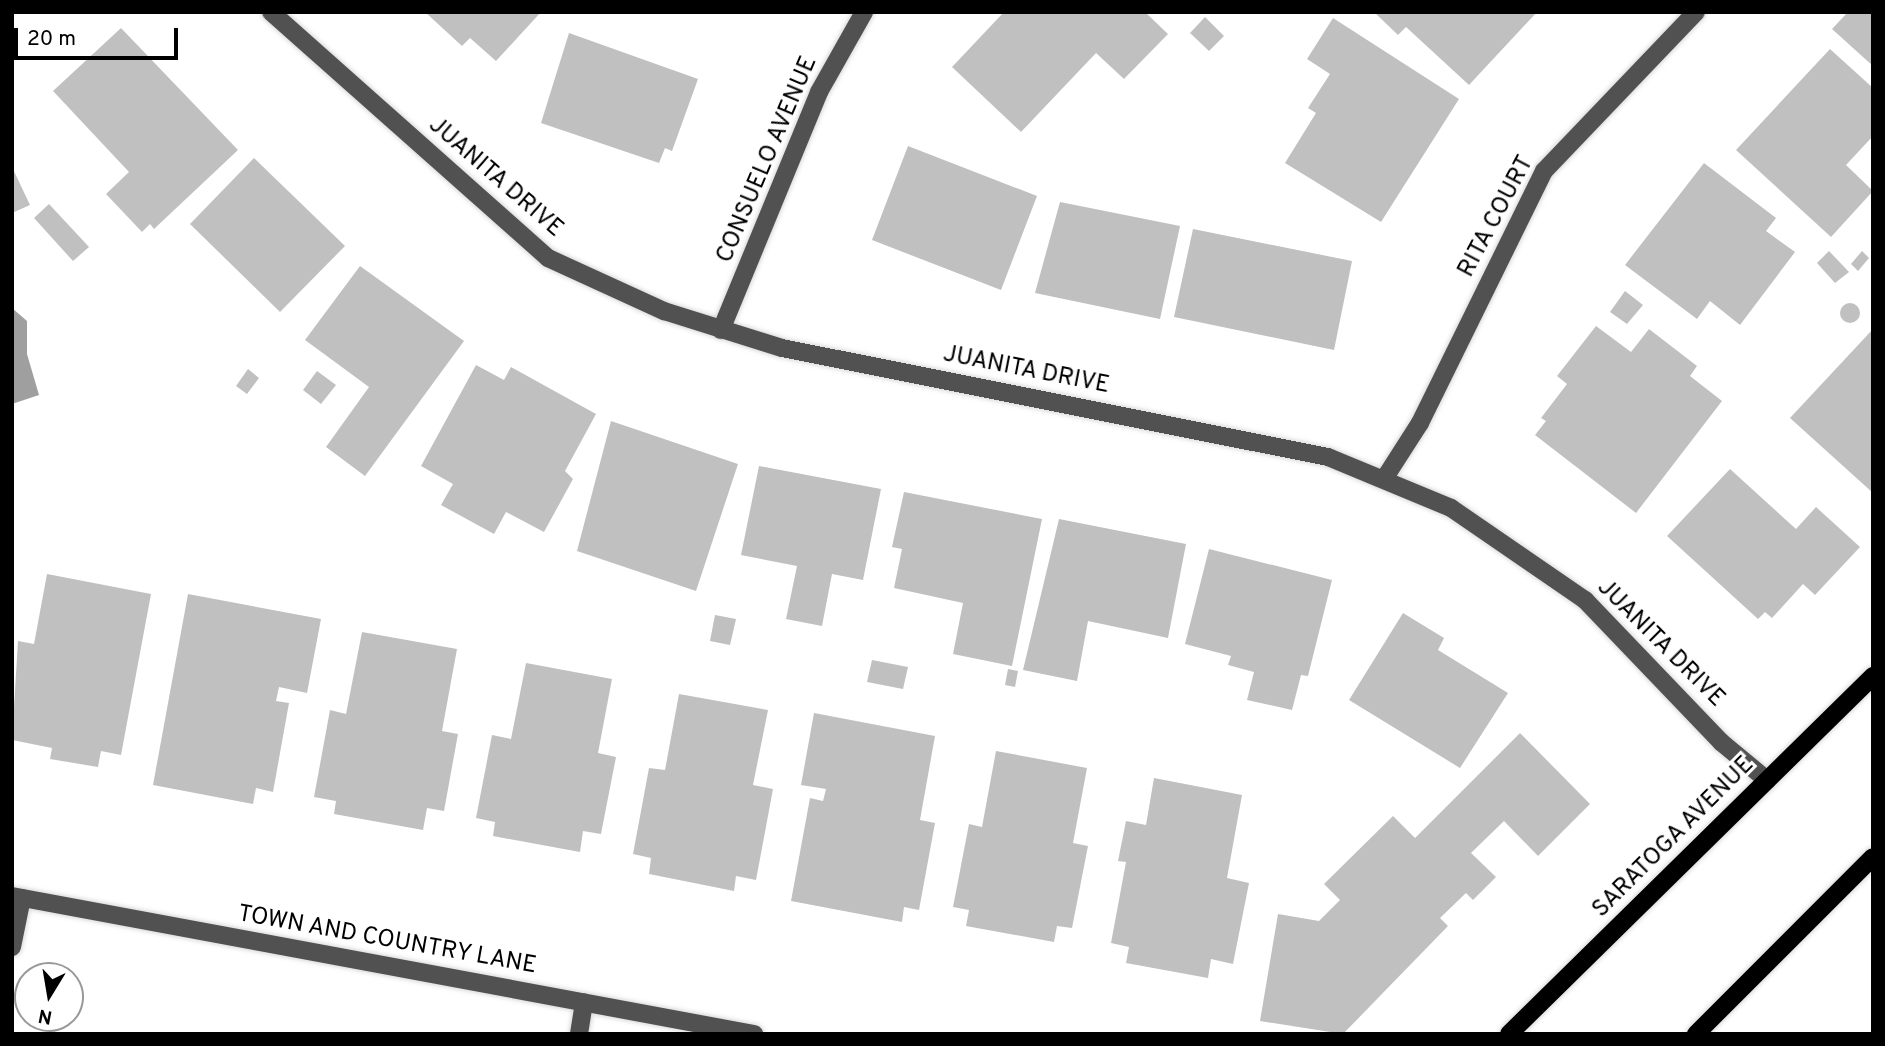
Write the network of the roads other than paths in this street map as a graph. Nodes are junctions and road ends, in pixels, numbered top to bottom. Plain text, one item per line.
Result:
1 (271, 12) edge
2 (864, 12) edge
3 (1696, 12) edge
4 (721, 330) junction
5 (1386, 476) junction
6 (1873, 676) edge
7 (1767, 780) junction
8 (1873, 857) edge
9 (17, 897) edge
10 (12, 947) edge
11 (584, 1002) junction
12 (579, 1034) edge
13 (754, 1034) edge
14 (1509, 1034) edge
15 (1696, 1034) edge

1 - 4 street, JUANITA DRIVE
2 - 4 street, CONSUELO AVENUE
3 - 5 street, RITA COURT
4 - 5 street, JUANITA DRIVE
5 - 7 street, JUANITA DRIVE
6 - 7 main road, SARATOGA AVENUE
7 - 14 main road, SARATOGA AVENUE
8 - 15 main road
9 - 10 street
9 - 11 street, TOWN AND COUNTRY LANE
11 - 12 street
11 - 13 street, TOWN AND COUNTRY LANE

